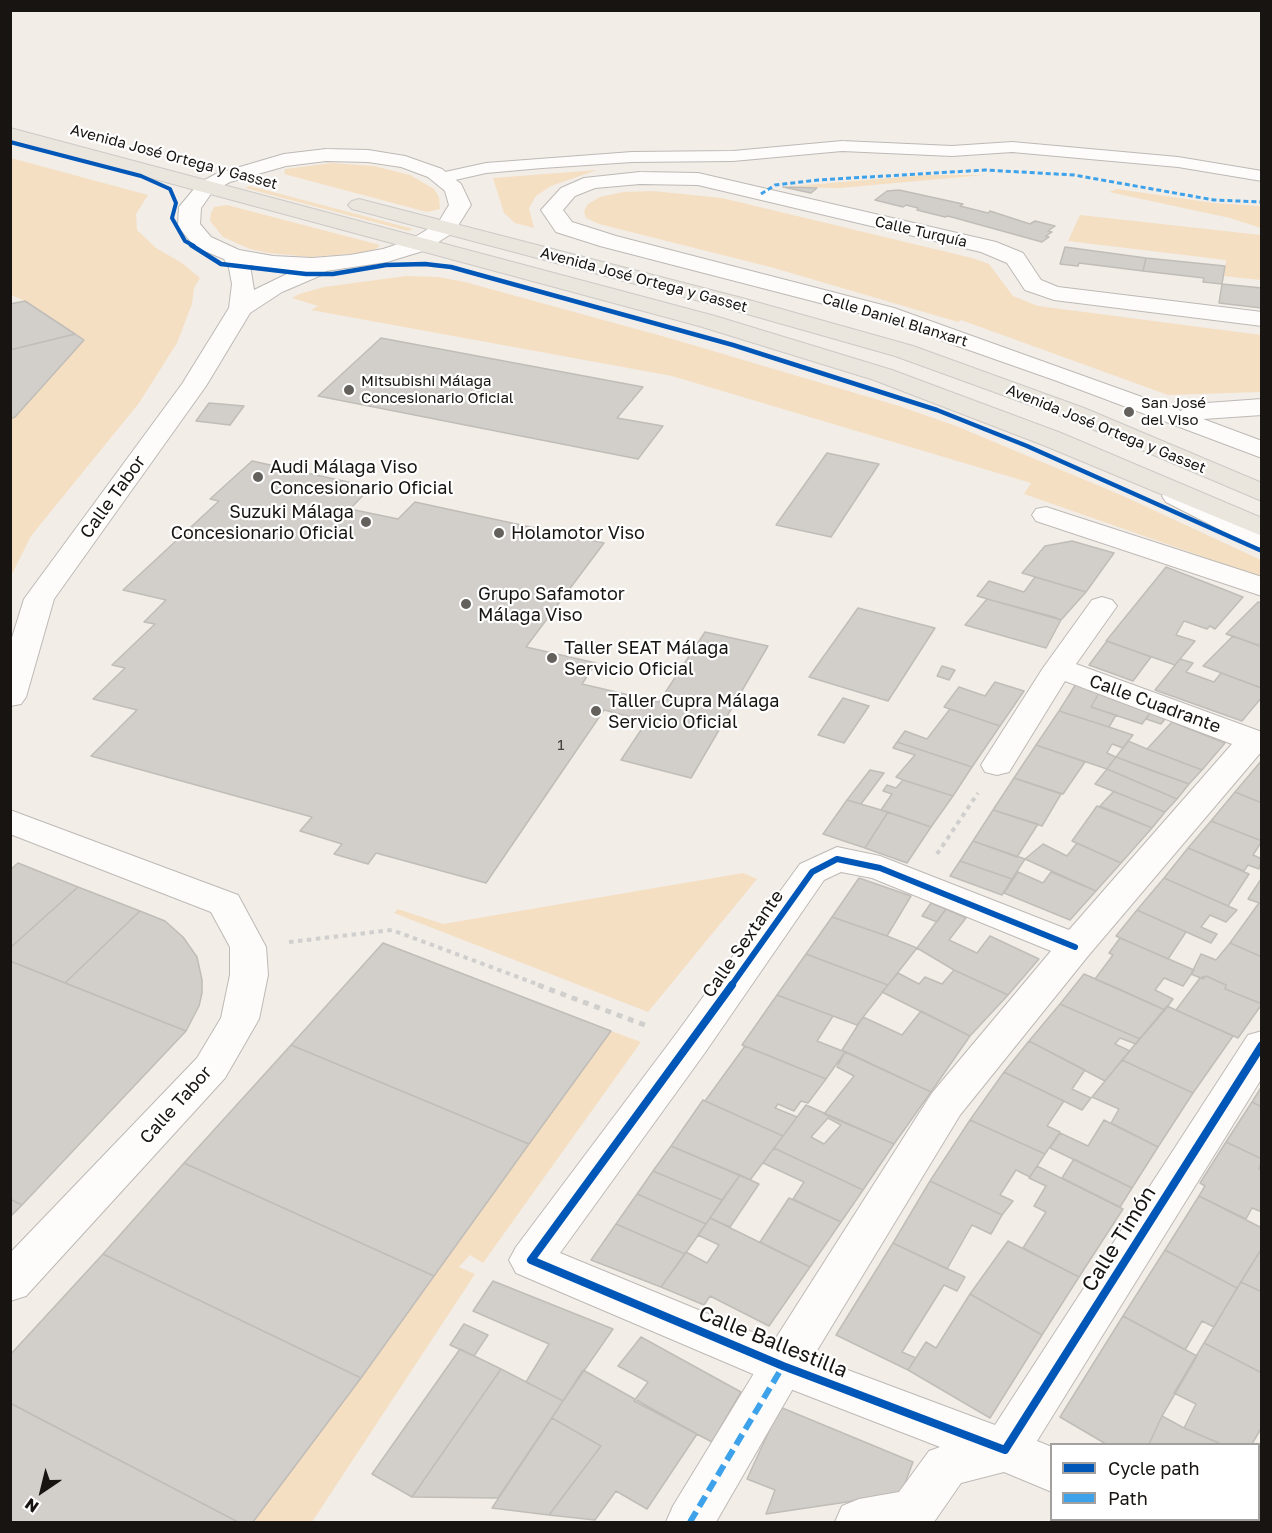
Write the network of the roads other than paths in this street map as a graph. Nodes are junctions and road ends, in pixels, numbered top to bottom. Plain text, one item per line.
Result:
1 (10, 114) edge
2 (10, 134) edge
3 (235, 173) junction
4 (1262, 176) edge
5 (442, 178) junction
6 (206, 187) junction
7 (568, 192) joint
8 (446, 228) junction
9 (418, 244) junction
10 (233, 255) junction
11 (331, 264) junction
12 (241, 308) junction
13 (1262, 318) edge
14 (1262, 407) edge
15 (1193, 412) dead end
16 (1262, 450) edge
17 (1123, 470) junction
18 (1262, 493) edge
19 (1046, 515) dead end
20 (1262, 528) edge
21 (1262, 540) edge
22 (1262, 587) edge
23 (1102, 606) dead end
24 (1058, 668) junction
25 (10, 697) edge
26 (997, 765) dead end
27 (10, 821) edge
28 (1075, 947) junction
29 (1262, 1045) edge
30 (531, 1260) joint
31 (10, 1283) edge
32 (783, 1366) junction
33 (1005, 1450) junction
34 (1050, 1469) edge
35 (915, 1517) edge
36 (690, 1522) edge
37 (859, 1522) edge

1 - 3 main road, Avenida José Ortega y Gasset
2 - 6 main road, Avenida José Ortega y Gasset
3 - 5 street
3 - 6 street
3 - 8 main road, Avenida José Ortega y Gasset
4 - 5 lane
5 - 8 street
6 - 9 main road, Avenida José Ortega y Gasset
6 - 10 street
7 - 13 street, Calle Turquía
7 - 16 street, Calle Daniel Blanxart
8 - 9 street
8 - 18 main road, Avenida José Ortega y Gasset
9 - 11 street
9 - 17 main road, Avenida José Ortega y Gasset
10 - 11 street
10 - 12 street, Calle Tabor
11 - 12 street, Calle Tabor
12 - 25 street, Calle Tabor
14 - 15 street
17 - 20 main road, Avenida José Ortega y Gasset
17 - 21 street, Avenida José Ortega y Gasset
19 - 22 street
23 - 24 street
24 - 26 street
24 - 28 street, Calle Cuadrante
27 - 31 street, Calle Tabor
28 - 30 street, Calle Sextante
28 - 32 street
29 - 33 street, Calle Timón
30 - 32 street, Calle Ballestilla
32 - 33 street, Calle Ballestilla
32 - 36 street
33 - 34 street, Calle Ballestilla
33 - 35 street
35 - 37 street

